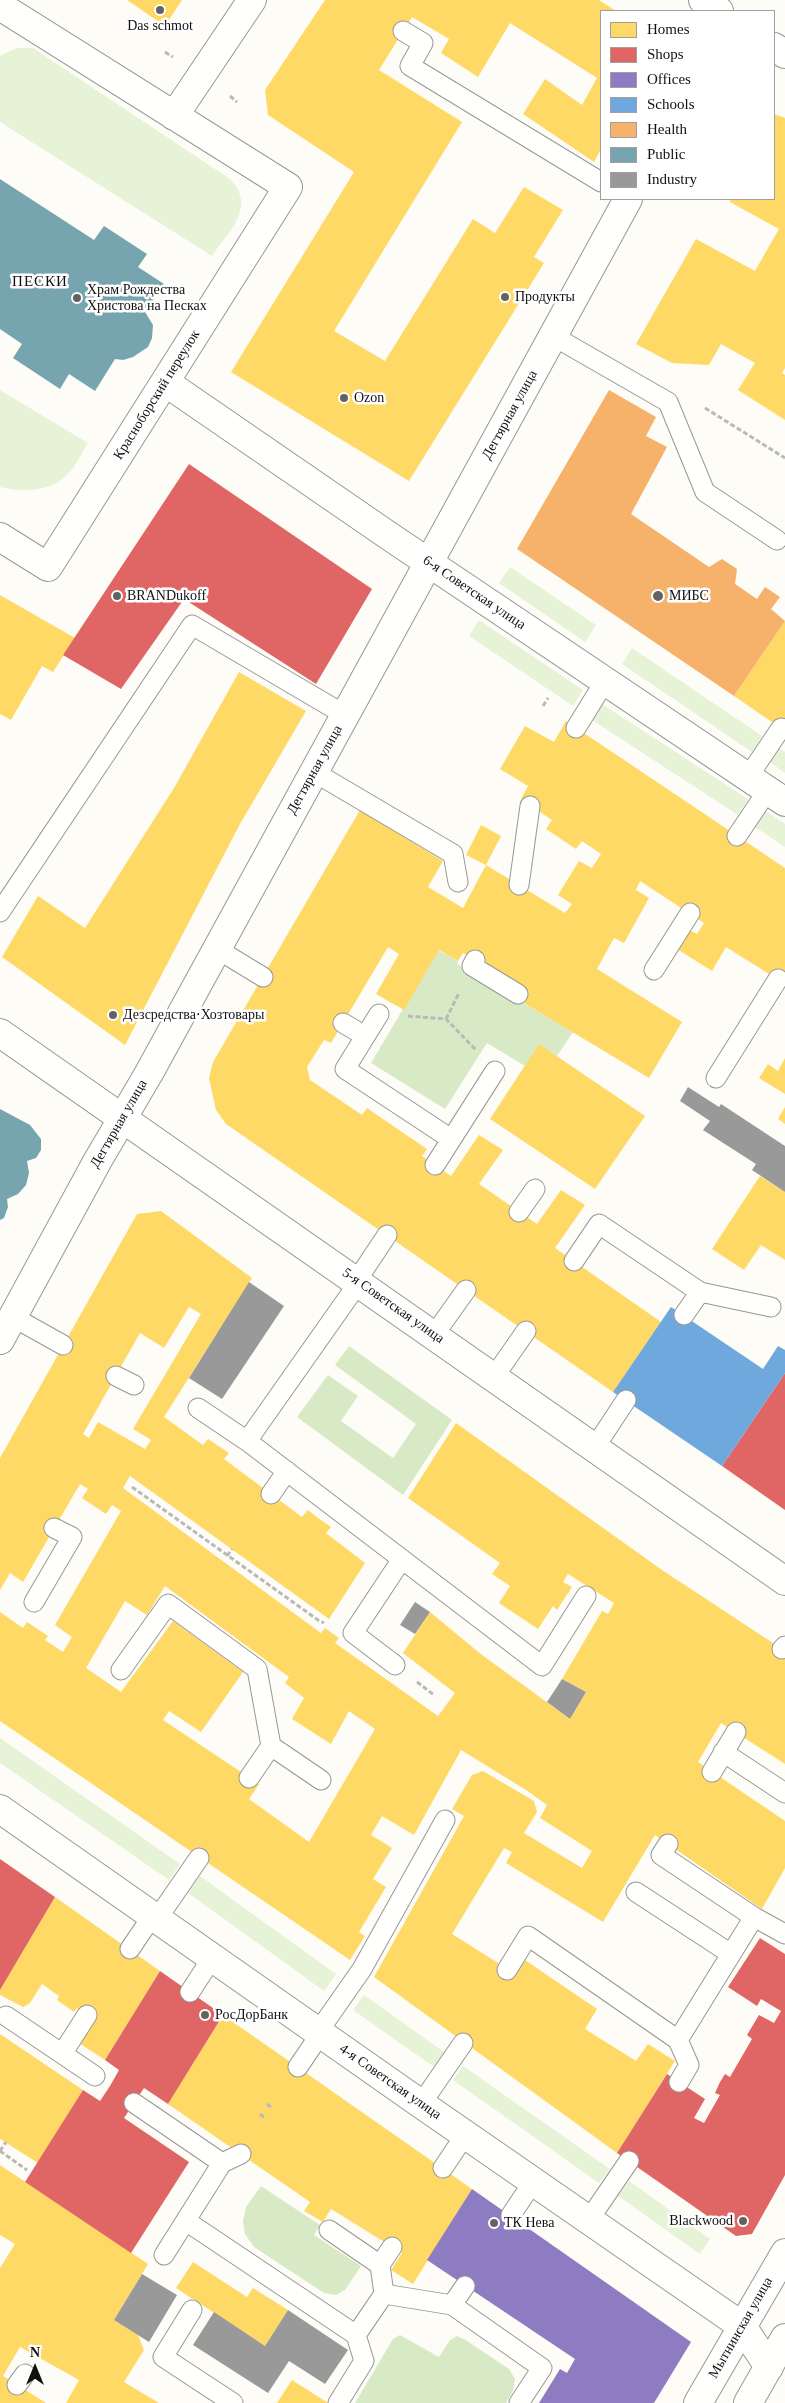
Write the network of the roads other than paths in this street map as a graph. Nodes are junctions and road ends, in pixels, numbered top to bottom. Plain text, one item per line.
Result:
1 (252, 0) edge
2 (703, 0) edge
3 (0, 6) edge
4 (718, 10) edge
5 (404, 31) dead end
6 (174, 116) junction
7 (600, 181) edge
8 (627, 200) edge
9 (553, 336) junction
10 (165, 382) junction
11 (0, 537) edge
12 (777, 540) dead end
13 (429, 563) junction
14 (605, 681) junction
15 (345, 715) junction
16 (576, 728) dead end
17 (781, 728) dead end
18 (314, 772) junction
19 (767, 789) edge
20 (530, 806) dead end
21 (737, 836) dead end
22 (458, 882) dead end
23 (519, 885) dead end
24 (0, 912) edge
25 (690, 913) dead end
26 (217, 949) junction
27 (475, 960) dead end
28 (654, 970) dead end
29 (263, 977) dead end
30 (778, 979) dead end
31 (518, 994) dead end
32 (379, 1014) road end
33 (343, 1023) dead end
34 (0, 1033) edge
35 (365, 1036) junction
36 (495, 1070) road end
37 (716, 1078) dead end
38 (122, 1118) junction
39 (451, 1139) junction
40 (434, 1165) dead end
41 (535, 1188) dead end
42 (519, 1212) dead end
43 (387, 1236) dead end
44 (574, 1261) dead end
45 (358, 1281) junction
46 (466, 1290) dead end
47 (700, 1292) junction
48 (771, 1307) dead end
49 (684, 1315) dead end
50 (6, 1329) edge
51 (526, 1331) dead end
52 (434, 1335) junction
53 (63, 1345) dead end
54 (116, 1376) dead end
55 (494, 1377) junction
56 (134, 1385) dead end
57 (626, 1400) dead end
58 (198, 1408) dead end
59 (247, 1441) junction
60 (594, 1447) junction
61 (287, 1472) junction
62 (271, 1494) dead end
63 (54, 1528) dead end
64 (402, 1560) junction
65 (785, 1581) edge
66 (586, 1596) dead end
67 (34, 1602) dead end
68 (395, 1665) dead end
69 (121, 1670) dead end
70 (736, 1732) dead end
71 (271, 1746) junction
72 (724, 1752) junction
73 (712, 1772) dead end
74 (249, 1778) dead end
75 (321, 1780) dead end
76 (785, 1793) edge
77 (0, 1809) edge
78 (445, 1820) dead end
79 (668, 1844) dead end
80 (199, 1858) dead end
81 (636, 1892) dead end
82 (155, 1917) junction
83 (754, 1917) junction
84 (785, 1934) edge
85 (130, 1949) dead end
86 (731, 1954) junction
87 (212, 1958) junction
88 (507, 1970) dead end
89 (190, 1992) dead end
90 (87, 2015) dead end
91 (6, 2016) dead end
92 (319, 2033) junction
93 (678, 2040) junction
94 (463, 2043) dead end
95 (62, 2054) junction
96 (298, 2067) dead end
97 (95, 2076) dead end
98 (679, 2082) dead end
99 (134, 2102) dead end
100 (421, 2104) junction
101 (465, 2135) junction
102 (241, 2154) dead end
103 (628, 2161) dead end
104 (222, 2162) junction
105 (443, 2168) dead end
106 (533, 2182) junction
107 (511, 2215) dead end
108 (186, 2220) junction
109 (588, 2220) junction
110 (329, 2230) dead end
111 (392, 2247) dead end
112 (785, 2253) edge
113 (164, 2255) dead end
114 (380, 2265) junction
115 (465, 2286) dead end
116 (384, 2294) junction
117 (452, 2305) junction
118 (192, 2310) dead end
119 (742, 2326) junction
120 (356, 2335) junction
121 (785, 2338) edge
122 (769, 2367) junction
123 (232, 2403) edge
124 (338, 2403) edge
125 (519, 2403) edge
126 (698, 2403) edge
127 (748, 2403) edge

1 - 6 street
2 - 4 street
3 - 6 street, Красноборский переулок
5 - 7 lane
6 - 10 street, Красноборский переулок
8 - 9 street, Дегтярная улица
9 - 12 lane
9 - 13 street, Дегтярная улица
10 - 11 street, Красноборский переулок
10 - 13 street, 6-я Советская улица
13 - 14 street, 6-я Советская улица
13 - 15 street, Дегтярная улица
14 - 16 lane
14 - 19 street, 6-я Советская улица
15 - 18 street, Дегтярная улица
15 - 24 lane
17 - 19 lane
18 - 22 lane
18 - 26 street, Дегтярная улица
19 - 21 lane
20 - 23 lane
25 - 28 lane
26 - 29 lane
26 - 38 street, Дегтярная улица
27 - 31 lane
30 - 37 lane
32 - 35 lane
33 - 35 lane
34 - 38 street, 5-я Советская улица
35 - 39 lane
36 - 39 lane
38 - 45 street, 5-я Советская улица
38 - 50 street, Дегтярная улица
39 - 40 lane
41 - 42 lane
43 - 45 lane
44 - 47 lane
45 - 52 street, 5-я Советская улица
45 - 59 lane
46 - 52 lane
47 - 48 lane
47 - 49 lane
50 - 53 lane
51 - 55 lane
52 - 55 street, 5-я Советская улица
54 - 56 lane
55 - 60 street, 5-я Советская улица
57 - 60 lane
58 - 59 lane
59 - 61 lane
60 - 65 street, 5-я Советская улица
61 - 62 lane
61 - 64 lane
63 - 67 lane
64 - 66 lane
64 - 68 lane
69 - 71 lane
70 - 72 lane
71 - 74 lane
71 - 75 lane
72 - 73 lane
72 - 76 lane
77 - 82 street, 4-я Советская улица
78 - 92 lane
79 - 83 lane
80 - 82 lane
81 - 86 lane
82 - 85 lane
82 - 87 street, 4-я Советская улица
83 - 84 lane
83 - 86 lane
86 - 93 lane
87 - 89 lane
87 - 92 street, 4-я Советская улица
88 - 93 lane
90 - 95 lane
91 - 95 lane
92 - 96 lane
92 - 100 street, 4-я Советская улица
93 - 98 lane
94 - 100 lane
95 - 97 lane
99 - 104 lane
100 - 101 street, 4-я Советская улица
101 - 105 lane
101 - 106 street, 4-я Советская улица
102 - 104 lane
103 - 109 lane
104 - 108 lane
106 - 107 lane
106 - 109 street, 4-я Советская улица
108 - 113 lane
108 - 120 lane
109 - 119 street, 4-я Советская улица
110 - 114 lane
111 - 114 lane
112 - 119 street, Мытнинская улица
114 - 116 lane
115 - 117 lane
116 - 117 lane
116 - 120 lane
117 - 125 lane
118 - 123 lane
119 - 122 street, 4-я Советская улица
119 - 126 street, Мытнинская улица
120 - 124 lane
121 - 122 street
122 - 127 street

